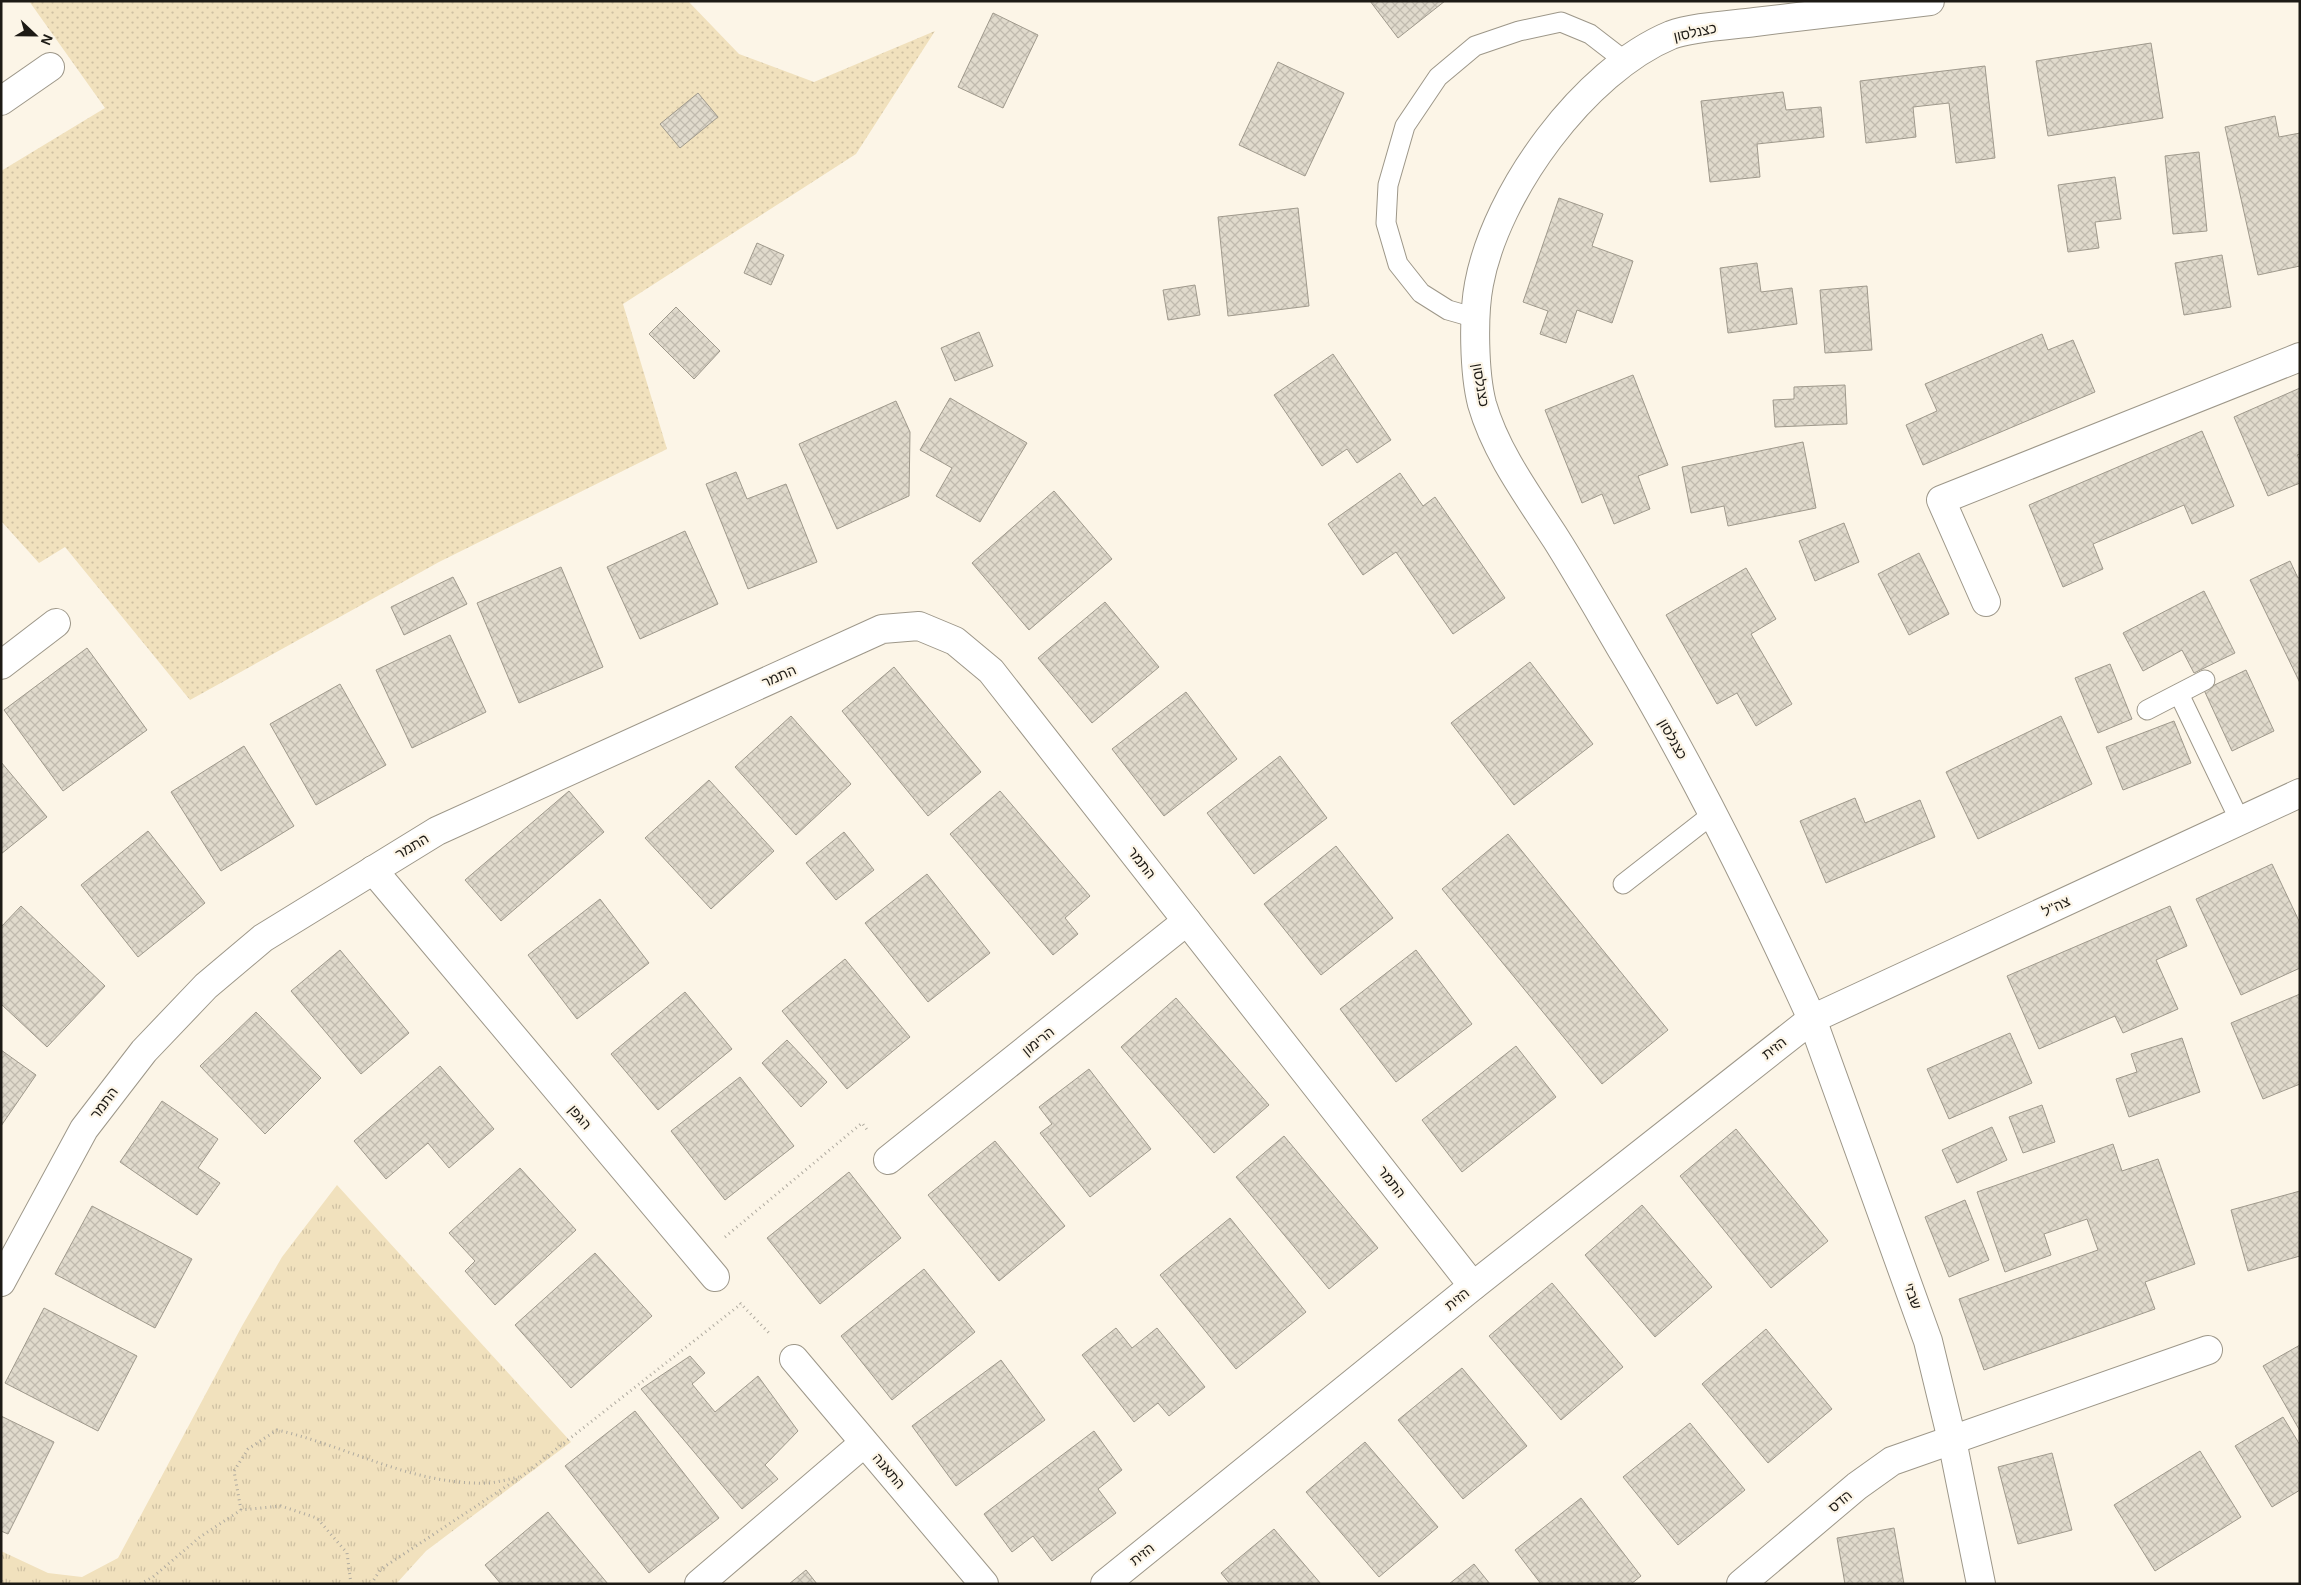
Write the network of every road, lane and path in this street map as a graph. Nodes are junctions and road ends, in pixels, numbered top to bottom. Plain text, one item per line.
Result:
1 (1930, 1) edge
2 (1625, 60) junction
3 (50, 67) dead end
4 (1, 100) edge
5 (1476, 318) junction
6 (2300, 356) edge
7 (1986, 602) dead end
8 (56, 622) dead end
9 (1, 664) edge
10 (2205, 680) dead end
11 (2179, 694) junction
12 (2147, 710) dead end
13 (2300, 793) edge
14 (1714, 813) junction
15 (2240, 821) junction
16 (373, 870) junction
17 (1623, 884) dead end
18 (1187, 921) junction
19 (1812, 1019) junction
20 (888, 1160) joint
21 (707, 1268) junction
22 (1, 1282) edge
23 (1473, 1286) junction
24 (741, 1304) junction
25 (2208, 1350) dead end
26 (794, 1359) joint
27 (1952, 1440) junction
28 (864, 1443) junction
29 (522, 1476) junction
30 (241, 1510) junction
31 (1, 1581) edge
32 (6, 1584) edge
33 (140, 1584) edge
34 (351, 1584) edge
35 (371, 1584) edge
36 (699, 1584) edge
37 (984, 1584) edge
38 (1105, 1584) edge
39 (1741, 1584) edge
40 (1981, 1584) edge

1 - 2 street, כצנלסון
2 - 5 street, כצנלסון
2 - 5 lane
3 - 4 street
5 - 14 street, כצנלסון
6 - 7 street
8 - 9 street
10 - 11 lane
11 - 12 lane
11 - 15 lane
13 - 15 street, צה"ל
14 - 17 lane
14 - 19 street, כצנלסון
15 - 19 street, צה"ל
16 - 18 street, התמר
16 - 21 street, הגפן
16 - 22 street, התמר
18 - 20 street, הרימון
18 - 23 street, התמר
19 - 23 street, הזית
19 - 27 street, שבזי
20 - 21 path
21 - 24 path
23 - 38 street, הזית
24 - 26 path
24 - 29 path
25 - 27 street, הדס
26 - 28 street, התאנה
27 - 39 street, הדס
27 - 40 street, שבזי
28 - 36 street
28 - 37 street, התאנה
29 - 30 path
29 - 35 path
30 - 33 path
30 - 34 path
31 - 32 path

